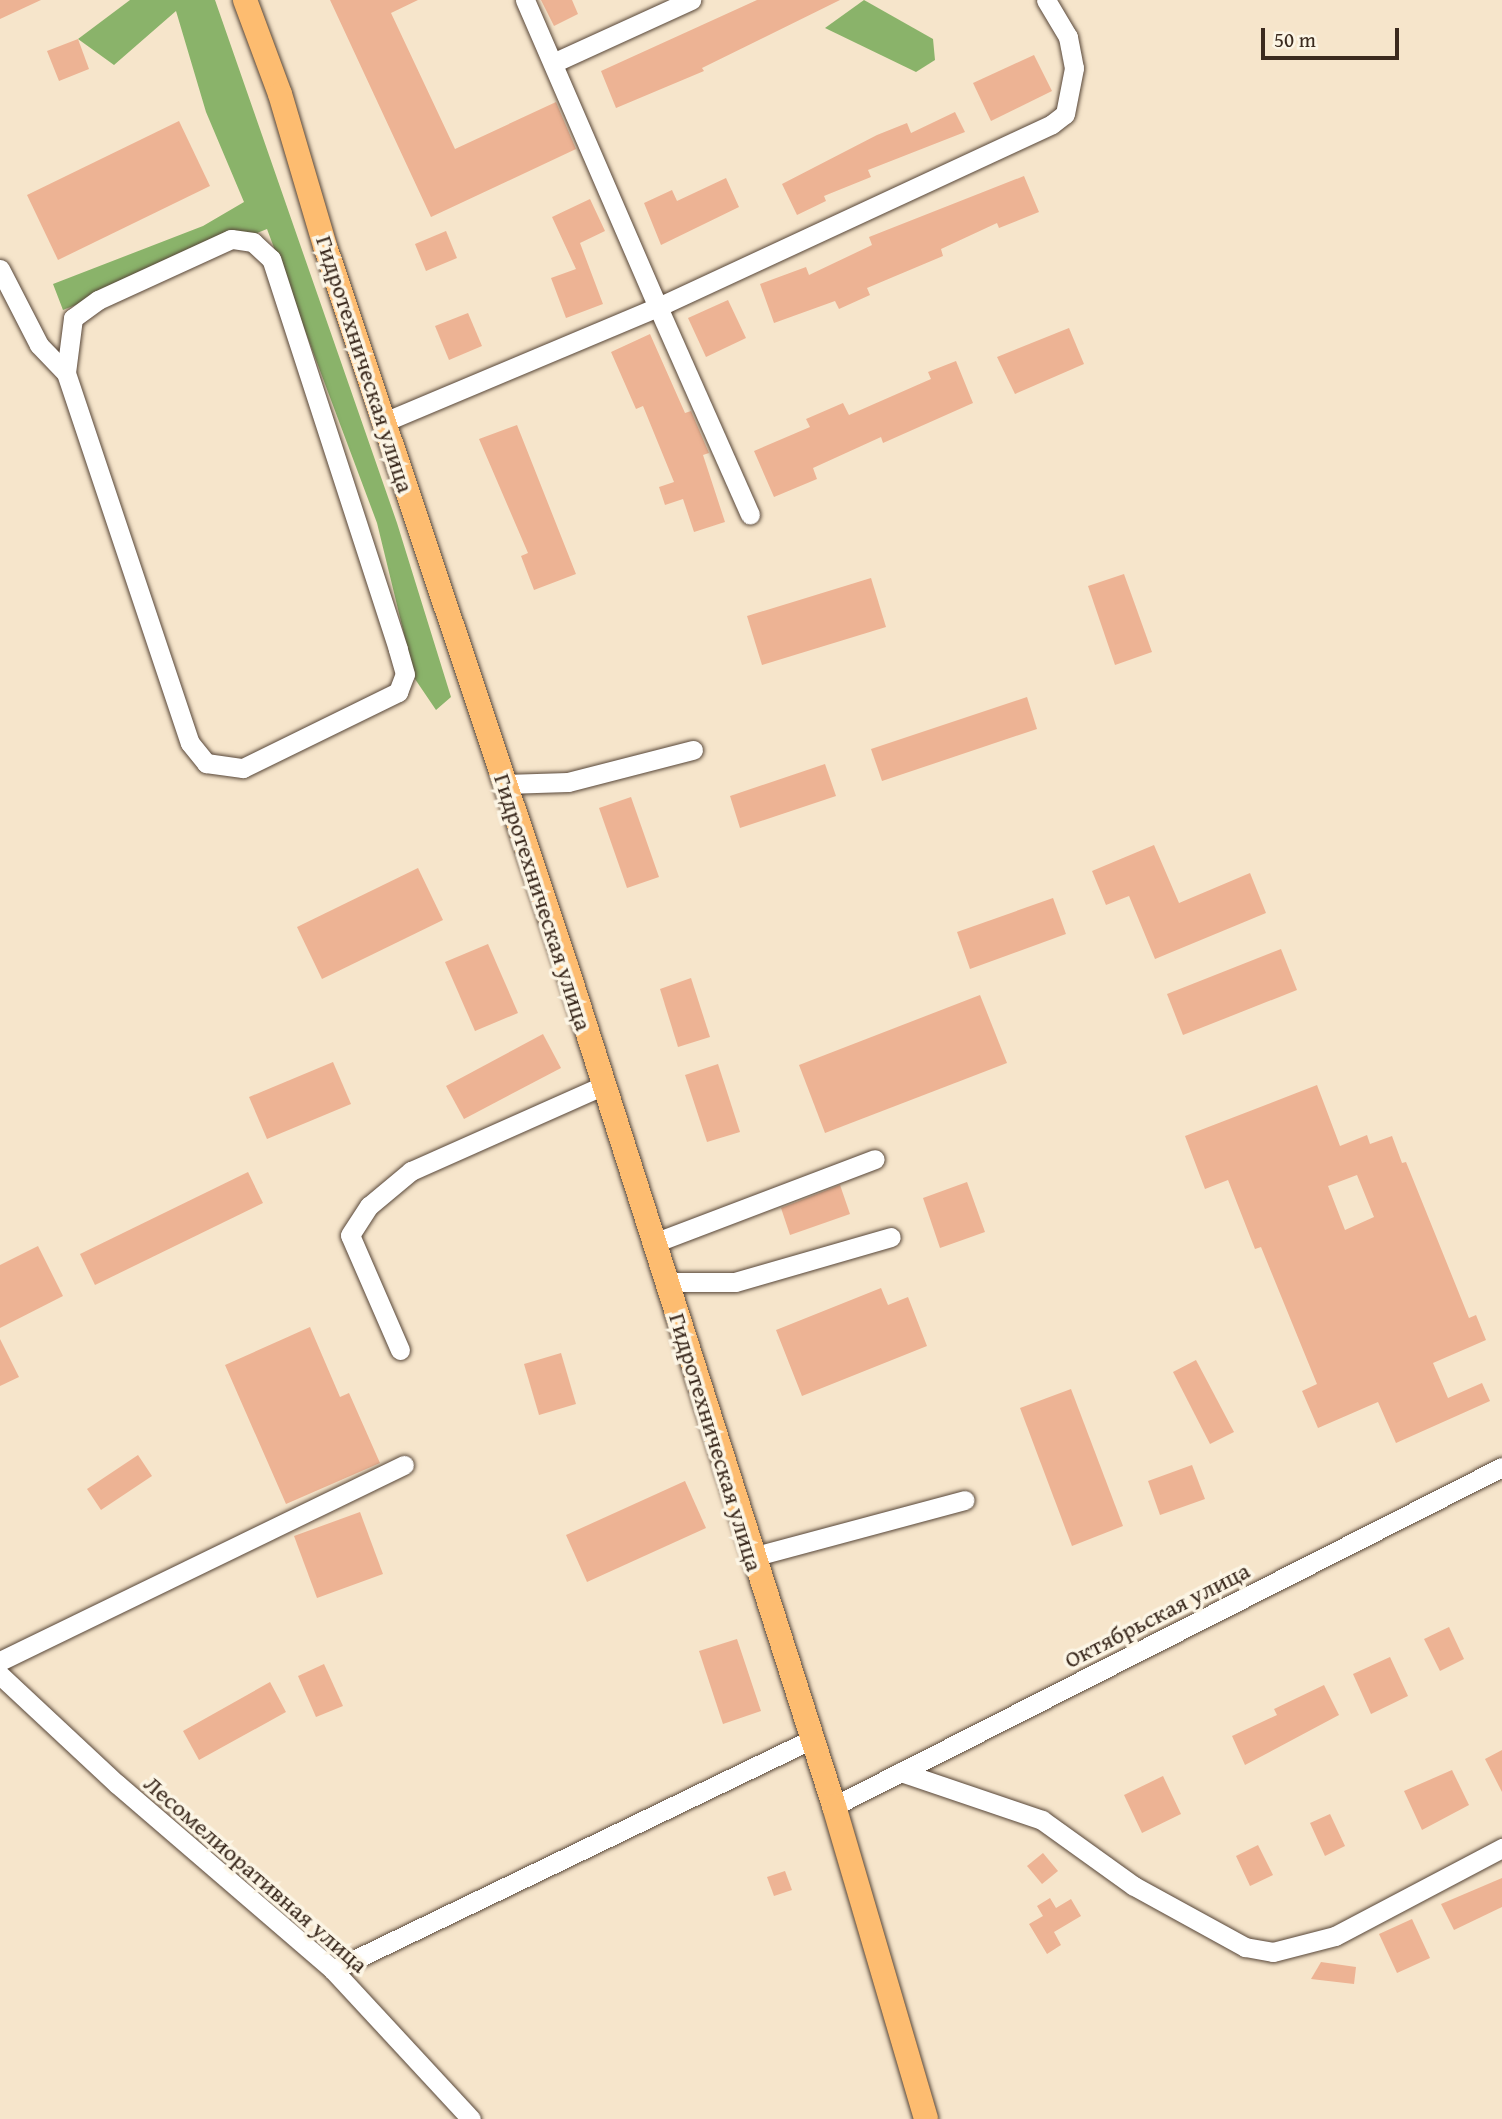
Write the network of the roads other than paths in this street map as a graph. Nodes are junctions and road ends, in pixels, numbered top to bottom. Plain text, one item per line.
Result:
1 (245, 0) edge
2 (525, 0) edge
3 (691, 0) edge
4 (1046, 0) edge
5 (553, 63) junction
6 (0, 269) edge
7 (658, 307) junction
8 (66, 373) junction
9 (384, 422) junction
10 (750, 515) dead end
11 (693, 751) dead end
12 (505, 784) junction
13 (604, 1085) junction
14 (875, 1159) dead end
15 (891, 1237) dead end
16 (653, 1243) junction
17 (666, 1282) junction
18 (400, 1350) dead end
19 (404, 1465) dead end
20 (1502, 1467) edge
21 (964, 1500) dead end
22 (752, 1557) junction
23 (0, 1661) edge
24 (0, 1675) edge
25 (810, 1741) junction
26 (901, 1772) junction
27 (834, 1806) junction
28 (1502, 1848) edge
29 (334, 1970) junction
30 (471, 2119) edge
31 (926, 2119) edge

1 - 9 main road, Гидротехническая улица
2 - 5 street
3 - 5 street
4 - 7 street
5 - 7 street
6 - 8 street
7 - 9 street
7 - 10 street
8 - 8 street
9 - 12 main road, Гидротехническая улица
11 - 12 street
12 - 13 main road, Гидротехническая улица
13 - 16 main road, Гидротехническая улица
13 - 18 street
14 - 16 street
15 - 17 street
16 - 17 main road, Гидротехническая улица
17 - 22 main road, Гидротехническая улица
19 - 23 street
20 - 26 street, Октябрьская улица
21 - 22 street
22 - 25 main road, Гидротехническая улица
24 - 29 street, Лесомелиоративная улица
25 - 27 main road, Гидротехническая улица
25 - 29 street
26 - 27 street, Октябрьская улица
26 - 28 street
27 - 31 main road, Гидротехническая улица
29 - 30 street, Лесомелиоративная улица

